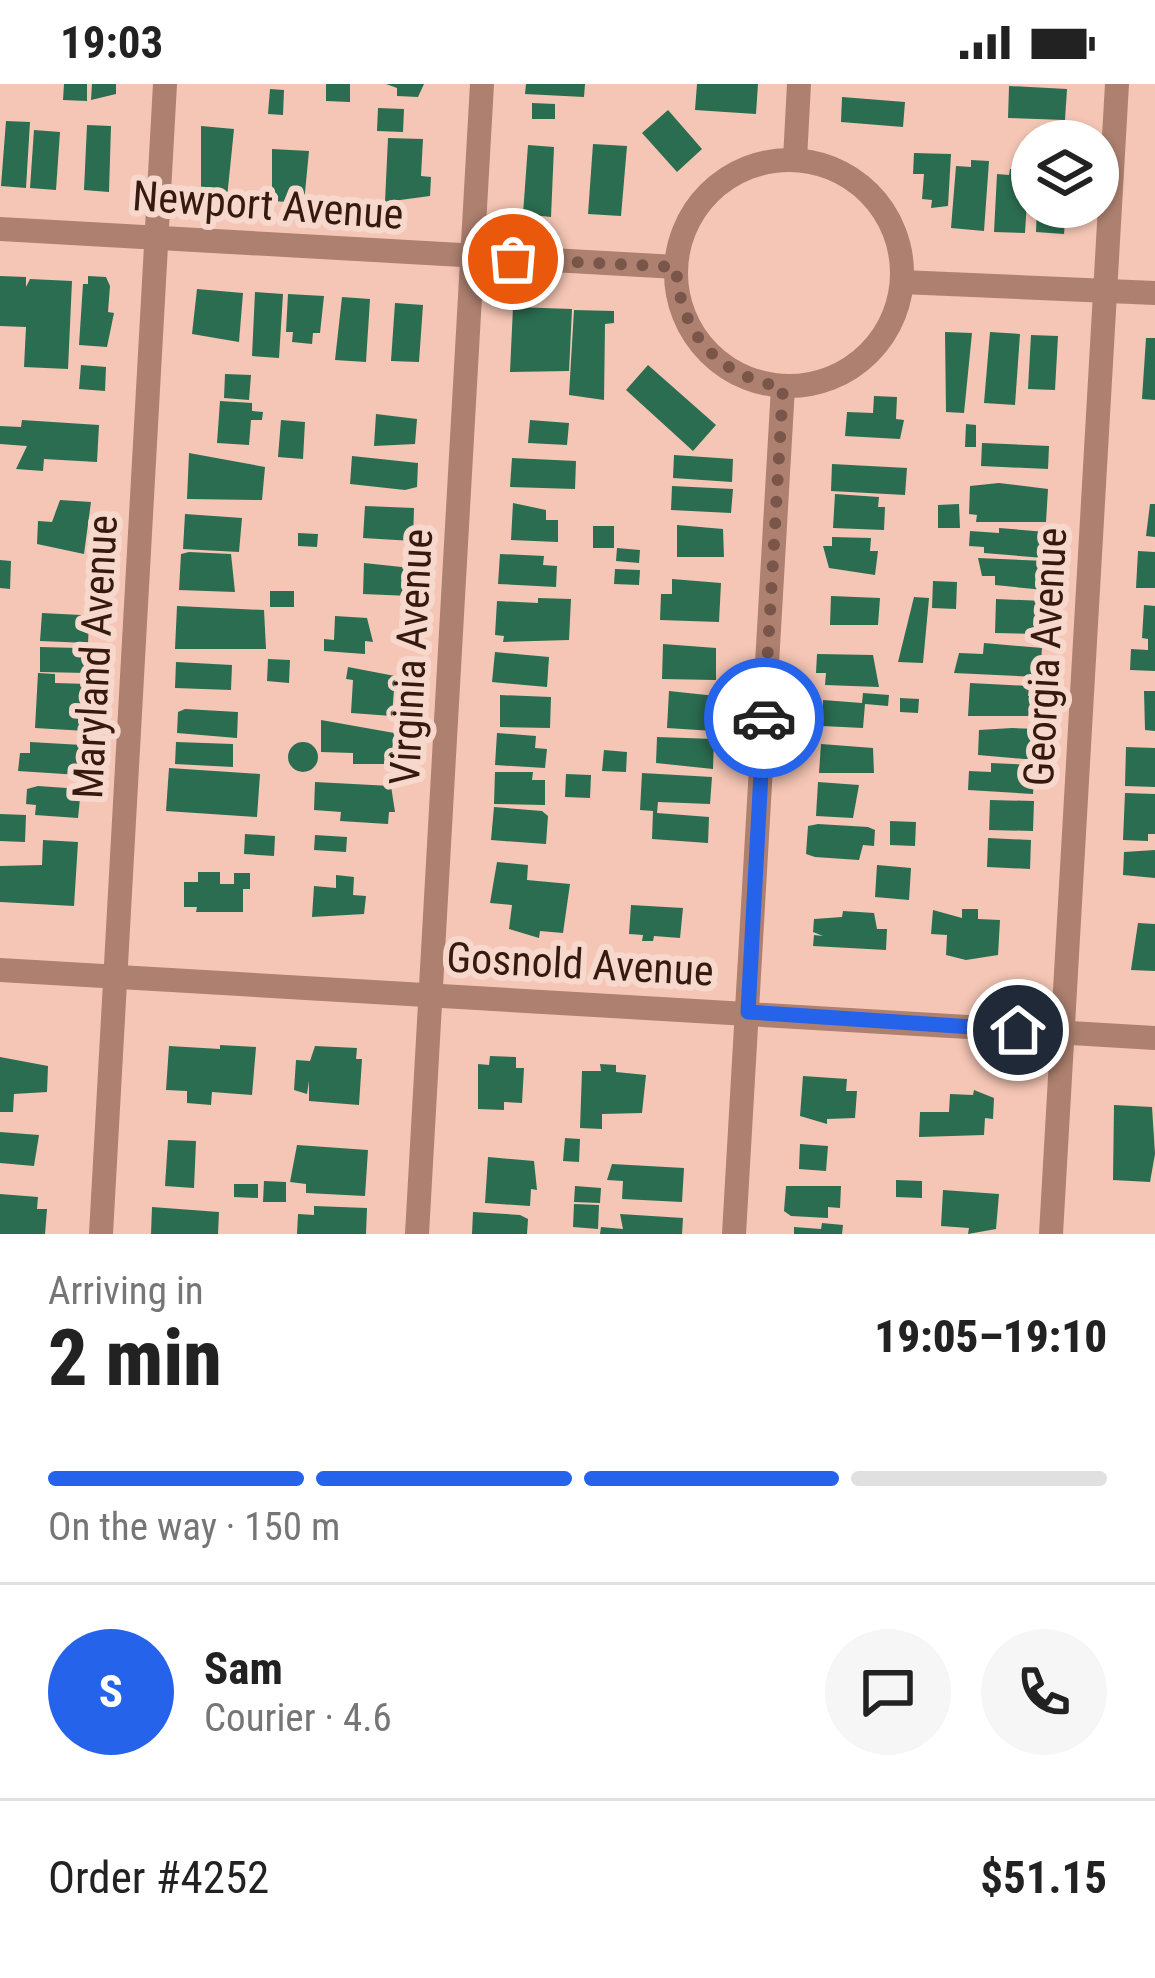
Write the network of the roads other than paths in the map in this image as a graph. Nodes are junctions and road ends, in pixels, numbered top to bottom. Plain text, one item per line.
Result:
1 (165, 84) edge
2 (482, 84) edge
3 (799, 84) edge
4 (1117, 84) edge
5 (795, 159) junction
6 (0, 229) edge
7 (156, 236) junction
8 (472, 257) junction
9 (676, 267) junction
10 (902, 282) junction
11 (1104, 290) junction
12 (1155, 293) edge
13 (783, 387) junction
14 (0, 970) edge
15 (117, 976) junction
16 (429, 994) junction
17 (748, 1012) junction
18 (1063, 1033) junction
19 (1155, 1038) edge
20 (101, 1234) edge
21 (417, 1234) edge
22 (734, 1234) edge
23 (1052, 1234) edge

1 - 7 street, Maryland Avenue
2 - 8 street, Virginia Avenue
3 - 5 street
4 - 11 street, Georgia Avenue
5 - 9 street
5 - 10 street
6 - 7 street, Newport Avenue
7 - 8 street, Newport Avenue
7 - 15 street, Maryland Avenue
8 - 9 street, Newport Avenue
8 - 16 street, Virginia Avenue
9 - 13 street
10 - 11 street
10 - 13 street
11 - 12 street
11 - 18 street, Georgia Avenue
13 - 17 street
14 - 15 street, Gosnold Avenue
15 - 16 street, Gosnold Avenue
15 - 20 street, Maryland Avenue
16 - 17 street, Gosnold Avenue
16 - 21 street, Virginia Avenue
17 - 18 street, Gosnold Avenue
17 - 22 street
18 - 19 street, Gosnold Avenue
18 - 23 street, Georgia Avenue

